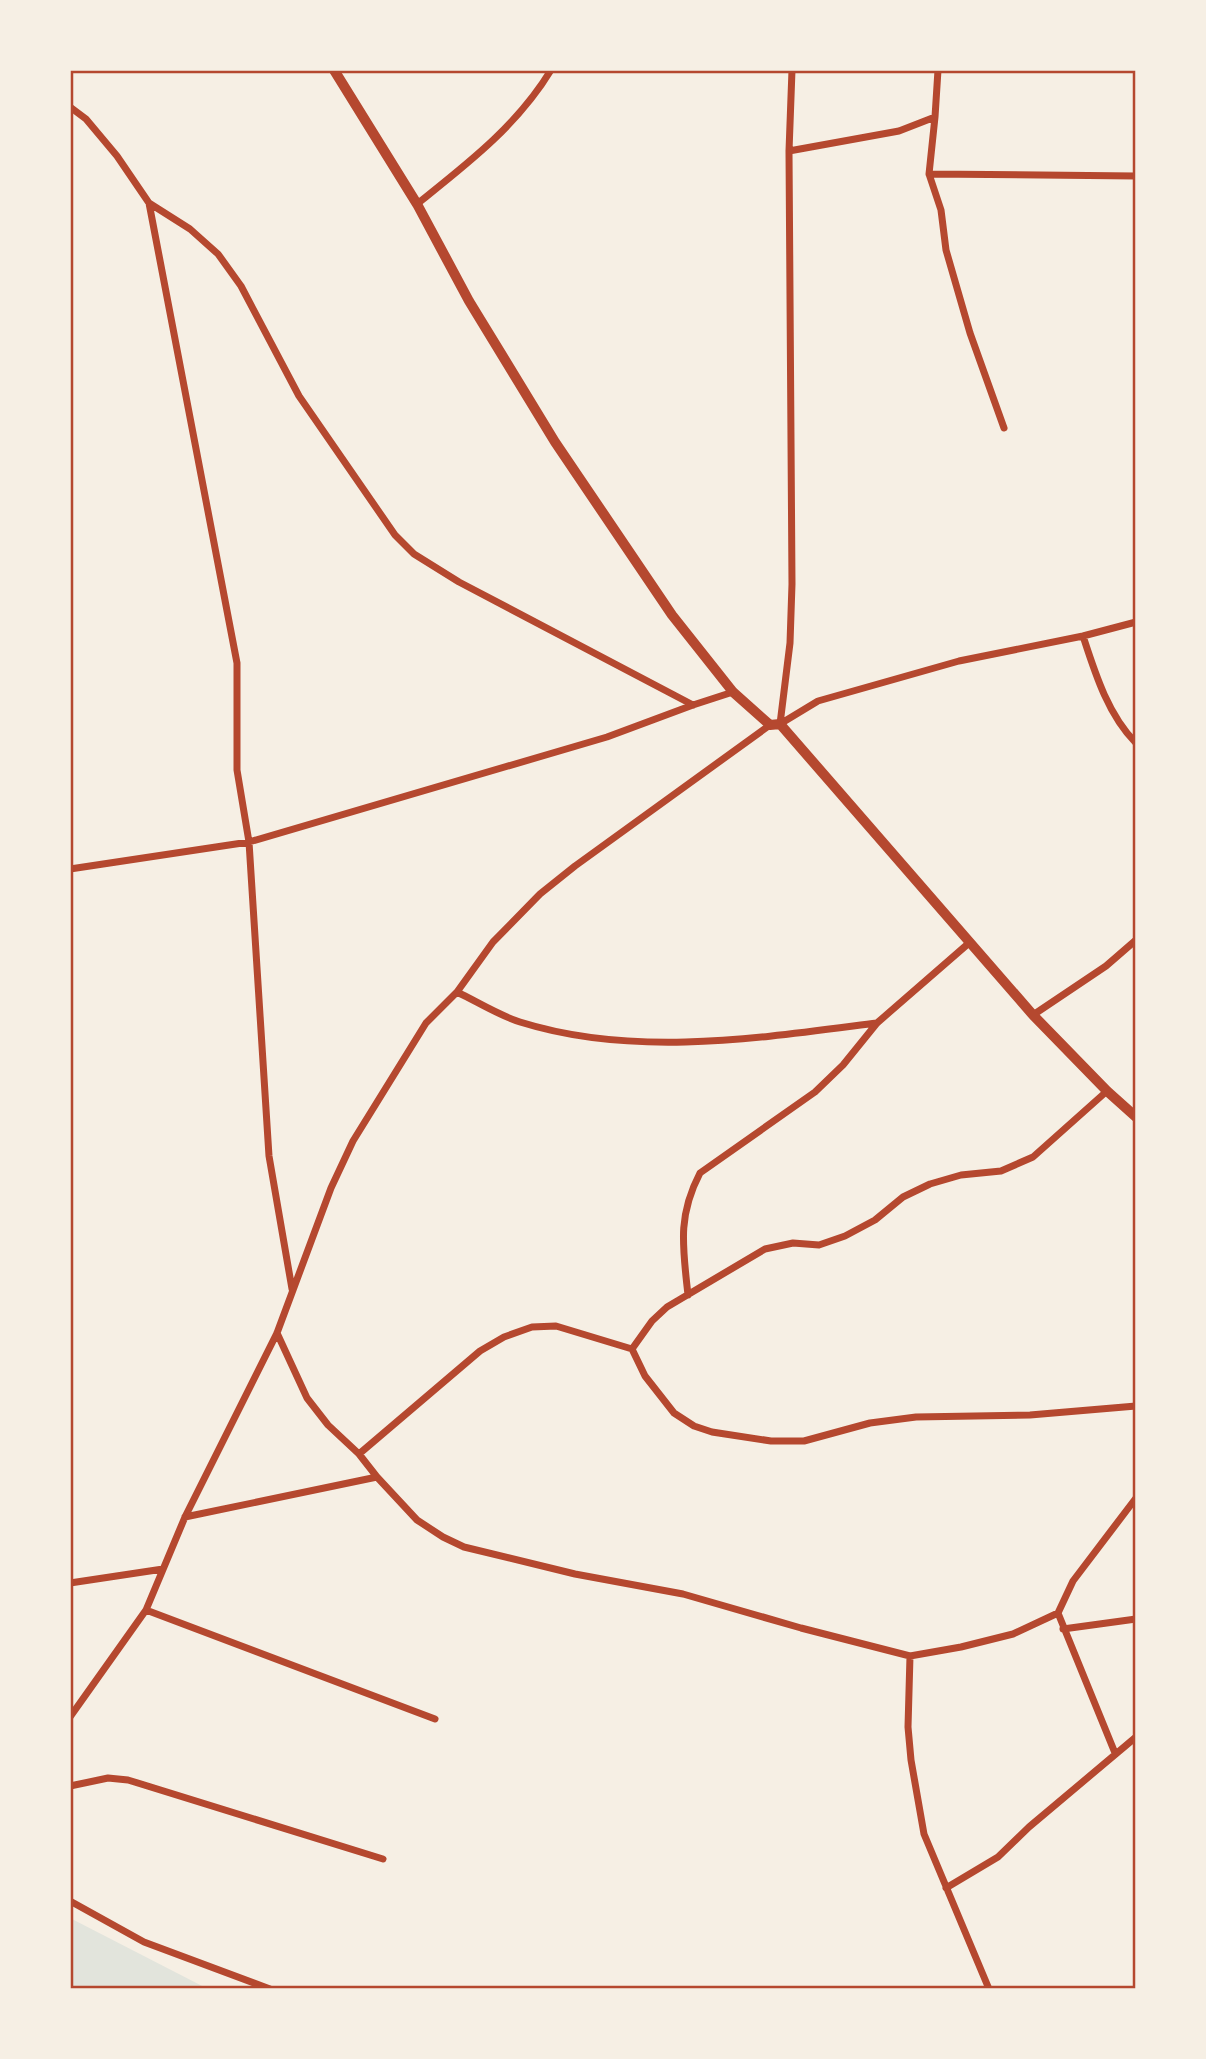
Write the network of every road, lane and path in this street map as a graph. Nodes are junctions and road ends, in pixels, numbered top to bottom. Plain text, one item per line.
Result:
1 (334, 70) edge
2 (551, 70) edge
3 (792, 70) edge
4 (939, 70) edge
5 (70, 107) edge
6 (935, 117) junction
7 (789, 151) junction
8 (929, 174) junction
9 (1136, 176) edge
10 (149, 203) junction
11 (417, 204) junction
12 (1004, 428) dead end
13 (1136, 622) edge
14 (1083, 636) junction
15 (733, 692) junction
16 (693, 705) junction
17 (775, 725) junction
18 (1136, 743) edge
19 (250, 842) junction
20 (70, 869) edge
21 (1136, 940) edge
22 (969, 943) junction
23 (457, 992) junction
24 (1033, 1015) junction
25 (877, 1023) junction
26 (1107, 1091) junction
27 (1136, 1116) edge
28 (293, 1293) junction
29 (688, 1295) junction
30 (277, 1333) junction
31 (632, 1349) junction
32 (1136, 1406) edge
33 (359, 1454) junction
34 (377, 1477) junction
35 (1136, 1498) edge
36 (185, 1517) junction
37 (163, 1569) junction
38 (70, 1583) edge
39 (146, 1610) junction
40 (1058, 1614) junction
41 (1136, 1619) edge
42 (1063, 1629) junction
43 (911, 1656) junction
44 (70, 1717) edge
45 (435, 1719) dead end
46 (1136, 1738) edge
47 (1115, 1754) junction
48 (70, 1786) edge
49 (383, 1859) dead end
50 (946, 1888) junction
51 (70, 1901) edge
52 (270, 1989) edge
53 (989, 1989) edge

1 - 11 street
2 - 11 street
3 - 7 street
4 - 6 street
5 - 10 street
6 - 7 street
6 - 8 street
7 - 17 street
8 - 9 street
8 - 12 street
10 - 16 street
10 - 19 street
11 - 15 street
13 - 14 street
14 - 17 street
14 - 18 street
15 - 16 street
15 - 17 street
16 - 19 street
17 - 22 street
17 - 23 street
19 - 20 street
19 - 28 street
21 - 24 street
22 - 24 street
22 - 25 street
23 - 25 street
23 - 28 street
24 - 26 street
25 - 29 street
26 - 27 street
26 - 29 street
28 - 30 street
29 - 31 street
30 - 33 street
30 - 36 street
31 - 32 street
31 - 33 street
33 - 34 street
34 - 36 street
34 - 43 street
35 - 40 street
36 - 37 street
37 - 38 street
37 - 39 street
39 - 44 street
39 - 45 street
40 - 42 street
40 - 43 street
41 - 42 street
42 - 47 street
43 - 50 street
46 - 47 street
47 - 50 street
48 - 49 street
50 - 53 street
51 - 52 street

